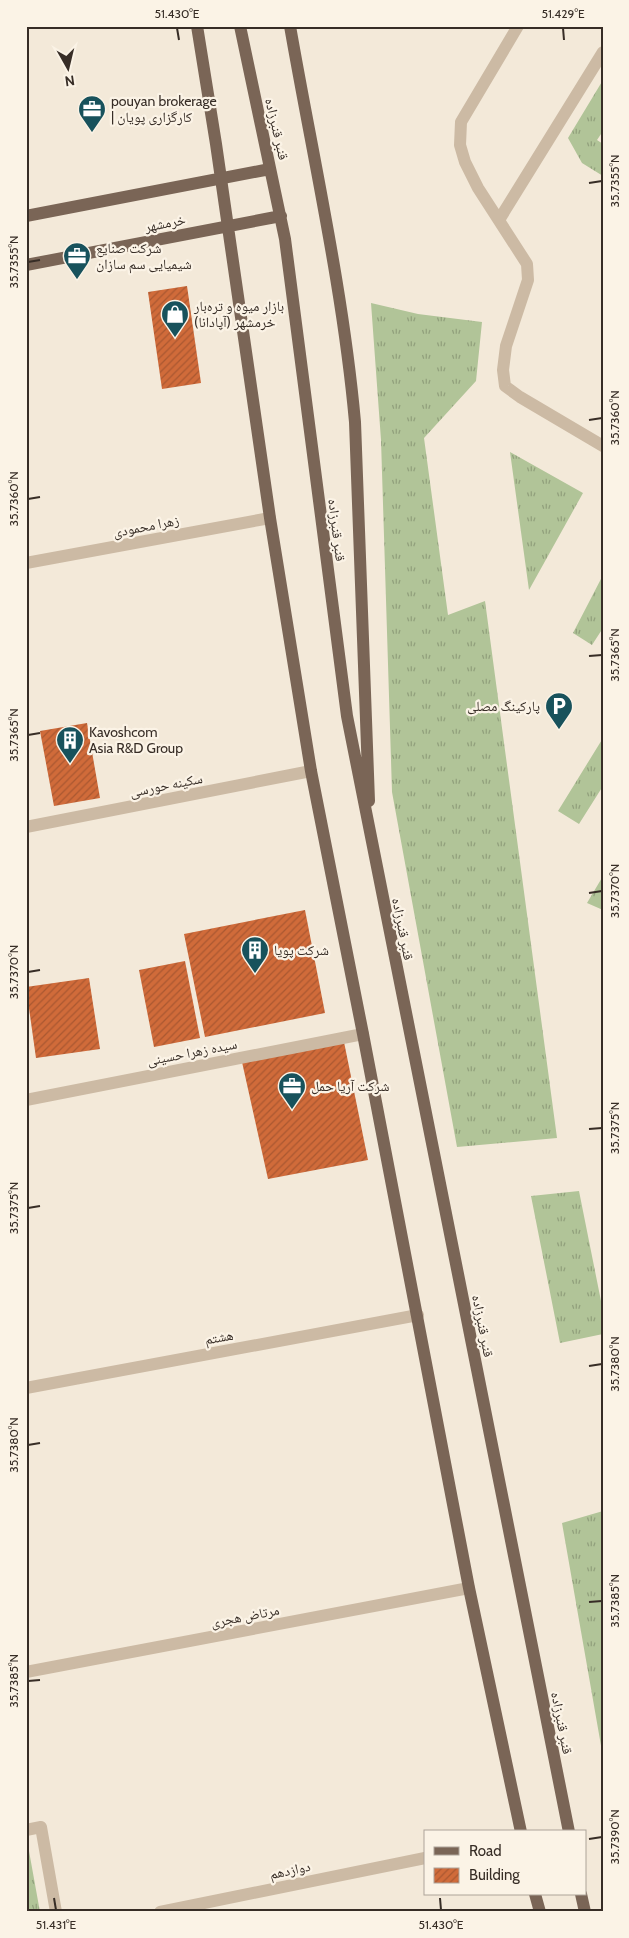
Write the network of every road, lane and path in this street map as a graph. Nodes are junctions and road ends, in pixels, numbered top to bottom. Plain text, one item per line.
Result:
1 (197, 26) edge
2 (240, 26) edge
3 (290, 26) edge
4 (518, 26) edge
5 (603, 52) edge
6 (270, 169) junction
7 (221, 179) junction
8 (26, 216) edge
9 (281, 216) junction
10 (499, 220) junction
11 (228, 226) junction
12 (26, 265) edge
13 (603, 446) edge
14 (270, 518) junction
15 (26, 564) edge
16 (311, 771) junction
17 (26, 827) edge
18 (371, 844) junction
19 (363, 1034) junction
20 (26, 1100) edge
21 (418, 1315) junction
22 (26, 1388) edge
23 (470, 1588) junction
24 (26, 1672) edge
25 (26, 1830) edge
26 (521, 1830) edge
27 (569, 1830) edge
28 (424, 1858) edge
29 (534, 1896) edge
30 (535, 1896) edge
31 (581, 1896) edge
32 (56, 1912) edge
33 (160, 1912) edge
34 (535, 1912) edge
35 (540, 1912) edge
36 (585, 1912) edge

1 - 7 main road
2 - 6 main road, قنبر قنبرزاده
3 - 18 main road
4 - 10 street
5 - 10 street
6 - 7 main road
6 - 9 main road, قنبر قنبرزاده
7 - 8 main road
7 - 11 main road
9 - 11 main road, خرمشهر
9 - 18 main road, قنبر قنبرزاده
10 - 13 street
11 - 12 main road, خرمشهر
11 - 14 main road
14 - 15 street, زهرا محمودی
14 - 16 main road
16 - 17 street, سکینه حورسی
16 - 19 main road
18 - 27 main road, قنبر قنبرزاده
19 - 20 street, سیده زهرا حسینی
19 - 21 main road
21 - 22 street, هشتم
21 - 23 main road
23 - 24 street, مرتاض هجری
23 - 26 main road
25 - 32 street
28 - 33 street, دوازدهم
29 - 34 street
30 - 35 main road
31 - 36 main road

